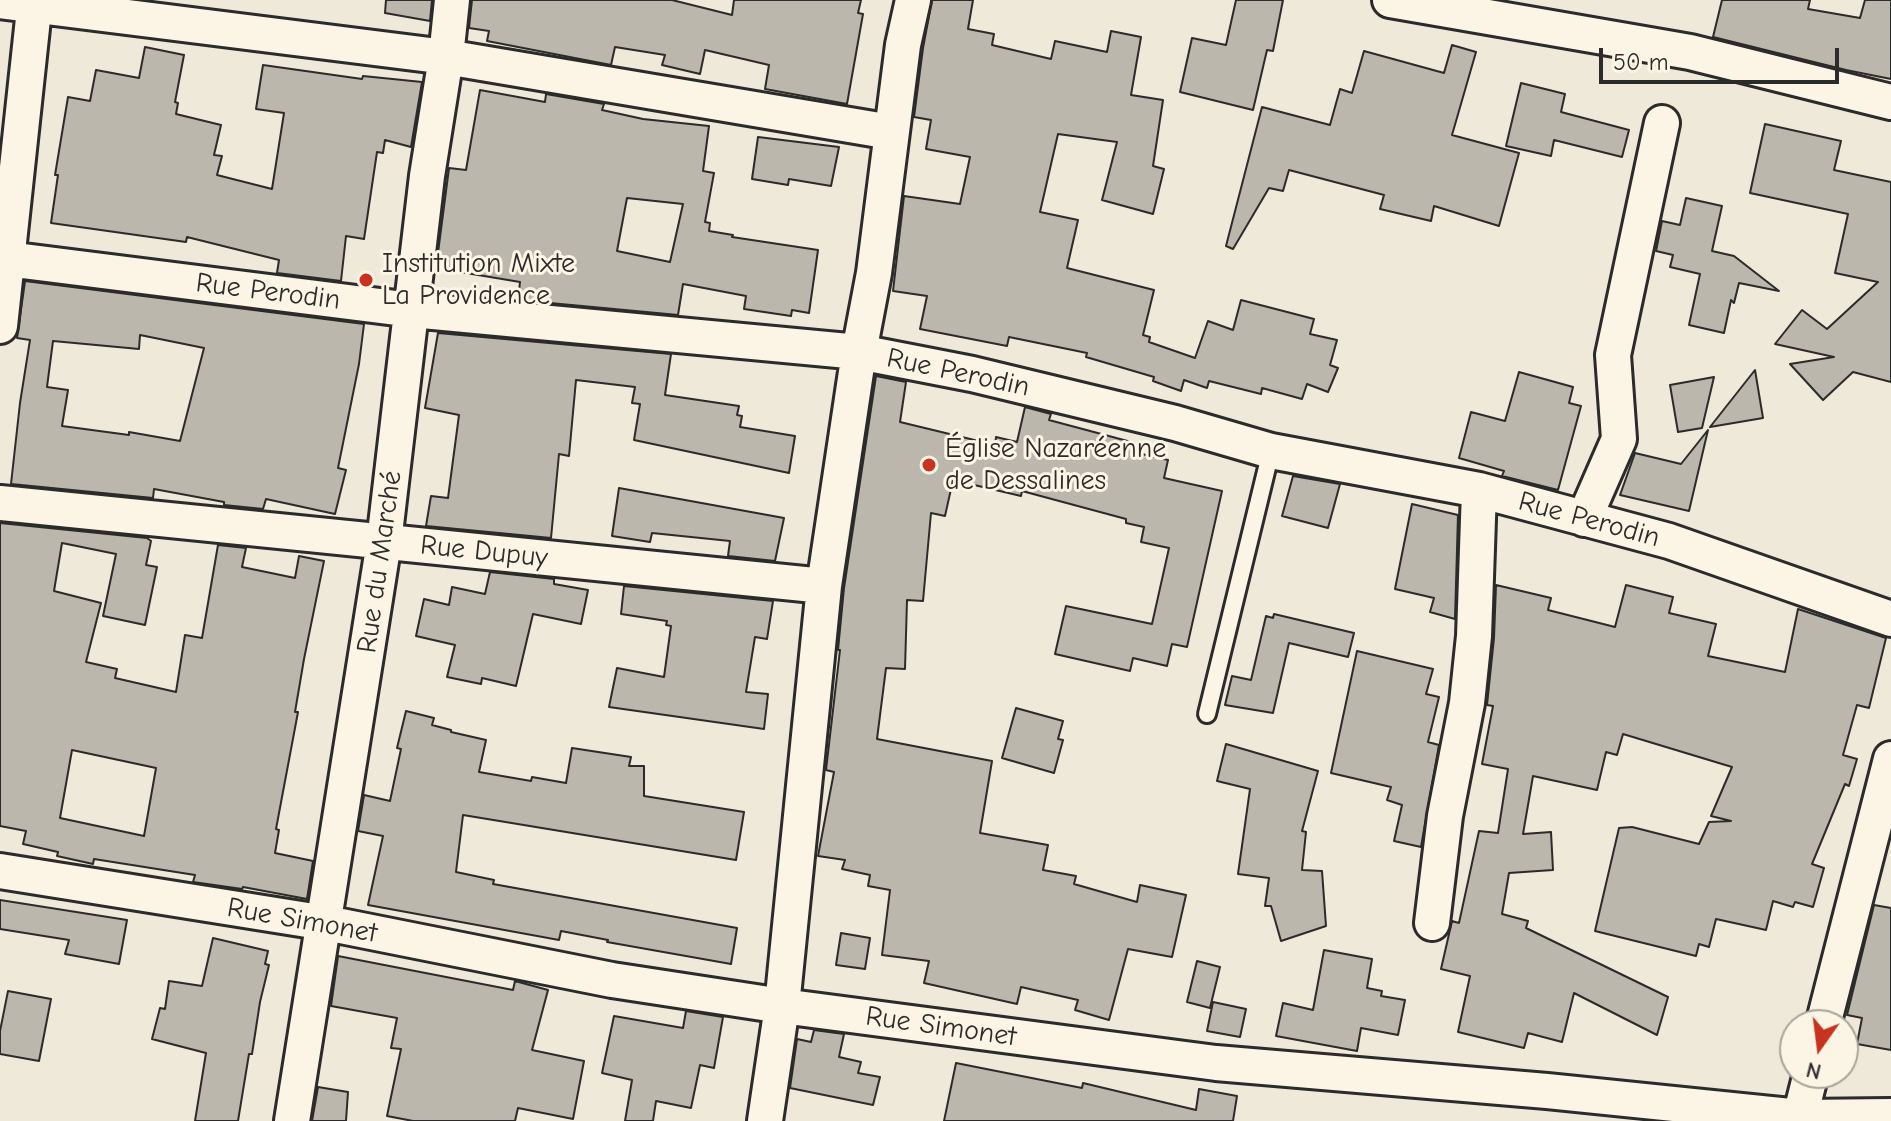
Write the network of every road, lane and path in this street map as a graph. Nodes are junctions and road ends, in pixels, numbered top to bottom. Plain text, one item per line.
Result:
1 (452, 0) edge
2 (913, 0) edge
3 (1390, 0) edge
4 (0, 1) edge
5 (34, 3) edge
6 (446, 57) junction
7 (1891, 102) edge
8 (1662, 123) dead end
9 (891, 132) junction
10 (4, 258) edge
11 (412, 310) junction
12 (0, 326) edge
13 (859, 352) junction
14 (1271, 451) junction
15 (1479, 490) junction
16 (0, 503) edge
17 (1584, 519) junction
18 (384, 542) junction
19 (824, 586) junction
20 (1891, 619) edge
21 (1207, 714) dead end
22 (1891, 759) edge
23 (0, 871) edge
24 (326, 923) junction
25 (1432, 923) dead end
26 (782, 1006) junction
27 (1827, 1009) edge
28 (1807, 1089) edge
29 (1891, 1116) edge
30 (1799, 1119) edge
31 (292, 1121) edge
32 (765, 1121) edge

1 - 6 street, Rue du Marché
2 - 9 street
3 - 7 street
4 - 5 street
5 - 6 street
5 - 10 street
6 - 9 street
6 - 11 street, Rue du Marché
8 - 17 street
9 - 13 street
10 - 11 street, Rue Perodin
10 - 12 street
11 - 13 street, Rue Perodin
11 - 18 street, Rue du Marché
13 - 14 street, Rue Perodin
13 - 19 street
14 - 15 street, Rue Perodin
14 - 21 lane
15 - 17 street, Rue Perodin
15 - 25 street
16 - 18 street, Rue Dupuy
17 - 20 street, Rue Perodin
18 - 19 street, Rue Dupuy
18 - 24 street, Rue du Marché
19 - 26 street
22 - 27 street
23 - 24 street, Rue Simonet
24 - 26 street, Rue Simonet
24 - 31 street, Rue du Marché
26 - 30 street, Rue Simonet
26 - 32 street
28 - 30 street
29 - 30 street, Rue Simonet

